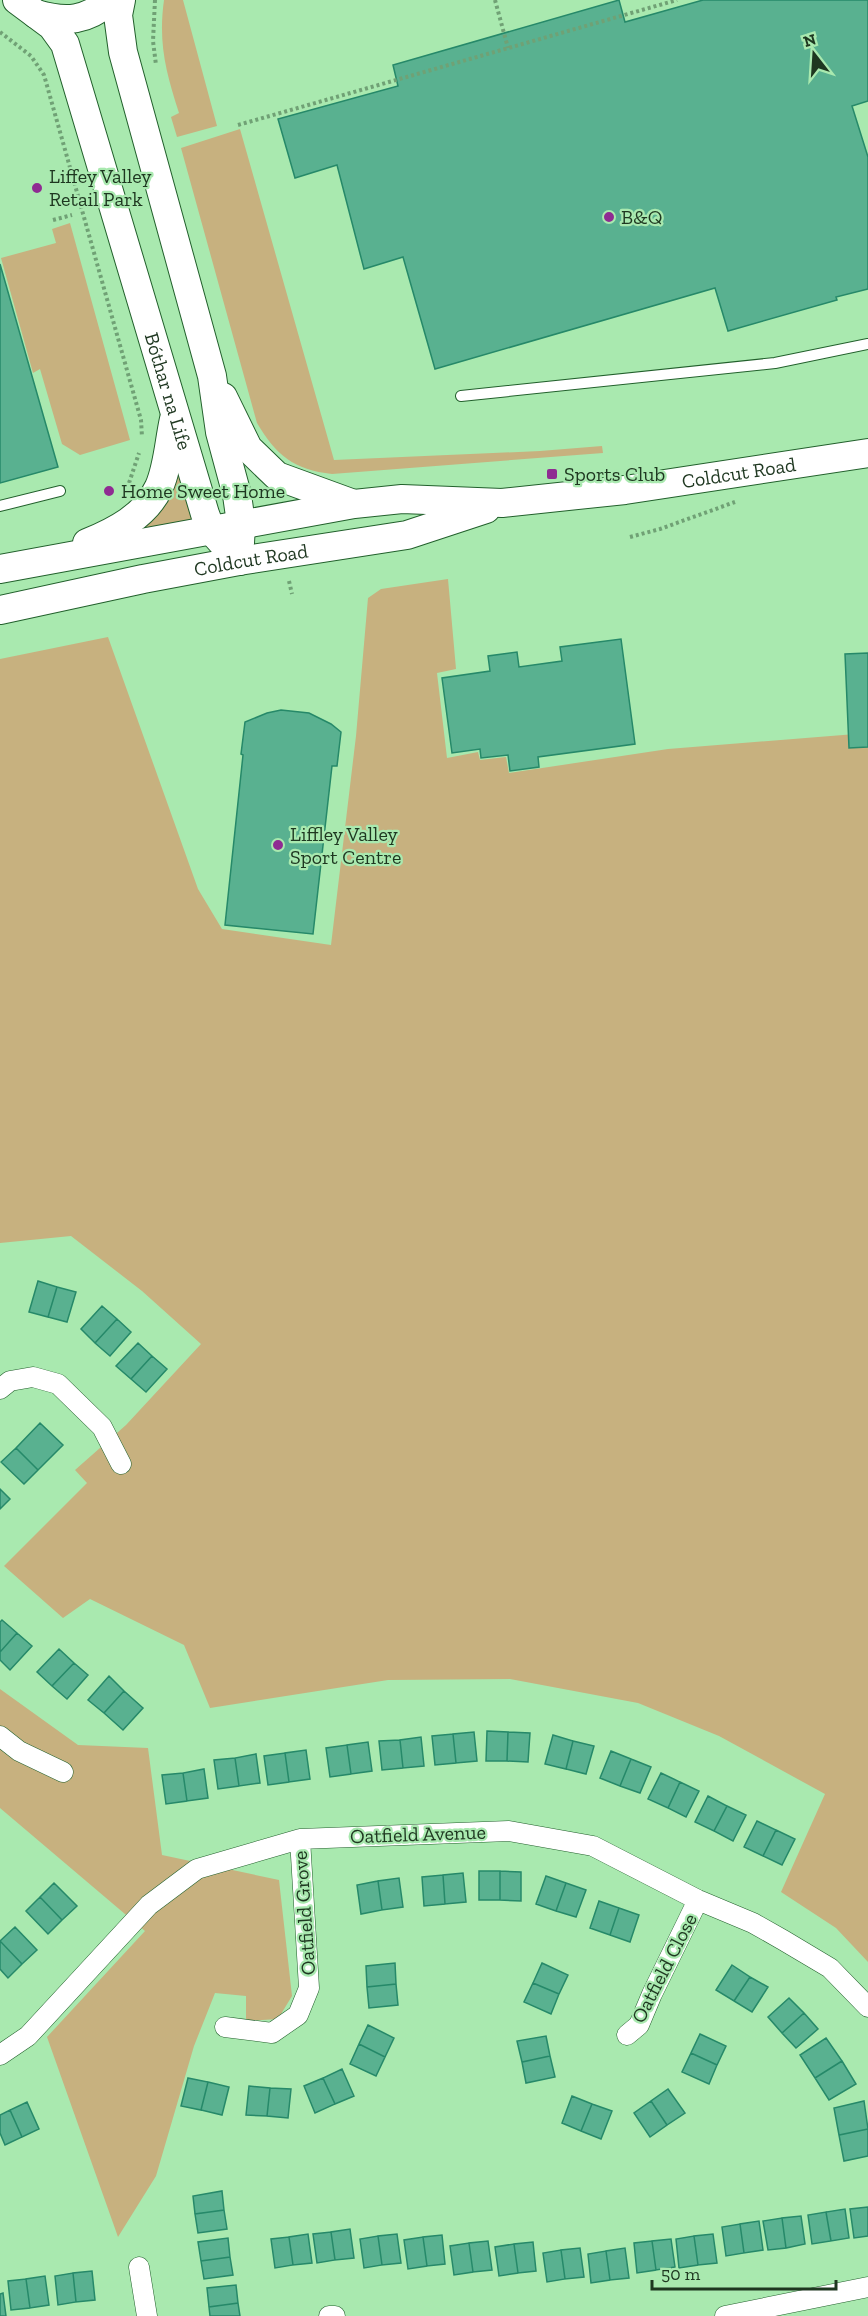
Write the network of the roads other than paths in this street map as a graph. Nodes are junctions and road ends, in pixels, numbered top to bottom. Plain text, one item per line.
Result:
1 (111, 0) edge
2 (121, 0) edge
3 (27, 7) edge
4 (868, 344) edge
5 (212, 376) junction
6 (462, 396) dead end
7 (174, 417) junction
8 (868, 453) edge
9 (60, 491) dead end
10 (502, 503) junction
11 (354, 504) junction
12 (0, 506) edge
13 (241, 523) junction
14 (212, 530) junction
15 (55, 557) junction
16 (239, 561) junction
17 (0, 569) edge
18 (0, 610) edge
19 (0, 1389) edge
20 (121, 1464) dead end
21 (0, 1736) edge
22 (63, 1772) dead end
23 (300, 1839) junction
24 (698, 1899) junction
25 (868, 2007) edge
26 (225, 2027) dead end
27 (627, 2035) dead end
28 (0, 2055) edge
29 (139, 2267) dead end
30 (868, 2287) edge
31 (147, 2316) edge
32 (329, 2316) edge
33 (335, 2316) edge
34 (725, 2316) edge

1 - 3 street, Bóthar na Life
2 - 5 street, Bóthar na Life
3 - 7 street, Bóthar na Life
4 - 6 lane
5 - 11 street
5 - 13 street, Bóthar na Life
7 - 14 street, Bóthar na Life
7 - 15 street
8 - 10 street, Coldcut Road
9 - 12 lane
10 - 11 street, Coldcut Road
10 - 16 street, Coldcut Road
11 - 13 street, Coldcut Road
13 - 14 street, Coldcut Road
13 - 16 street, Bóthar na Life
14 - 15 street, Coldcut Road
14 - 16 street, Bóthar na Life
15 - 17 street, Coldcut Road
16 - 18 street, Coldcut Road
19 - 20 street
21 - 22 street
23 - 24 street, Oatfield Avenue
23 - 26 street, Oatfield Grove
23 - 28 street, Oatfield Avenue
24 - 25 street, Oatfield Avenue
24 - 27 street, Oatfield Close
29 - 31 street
30 - 34 street
32 - 33 street

